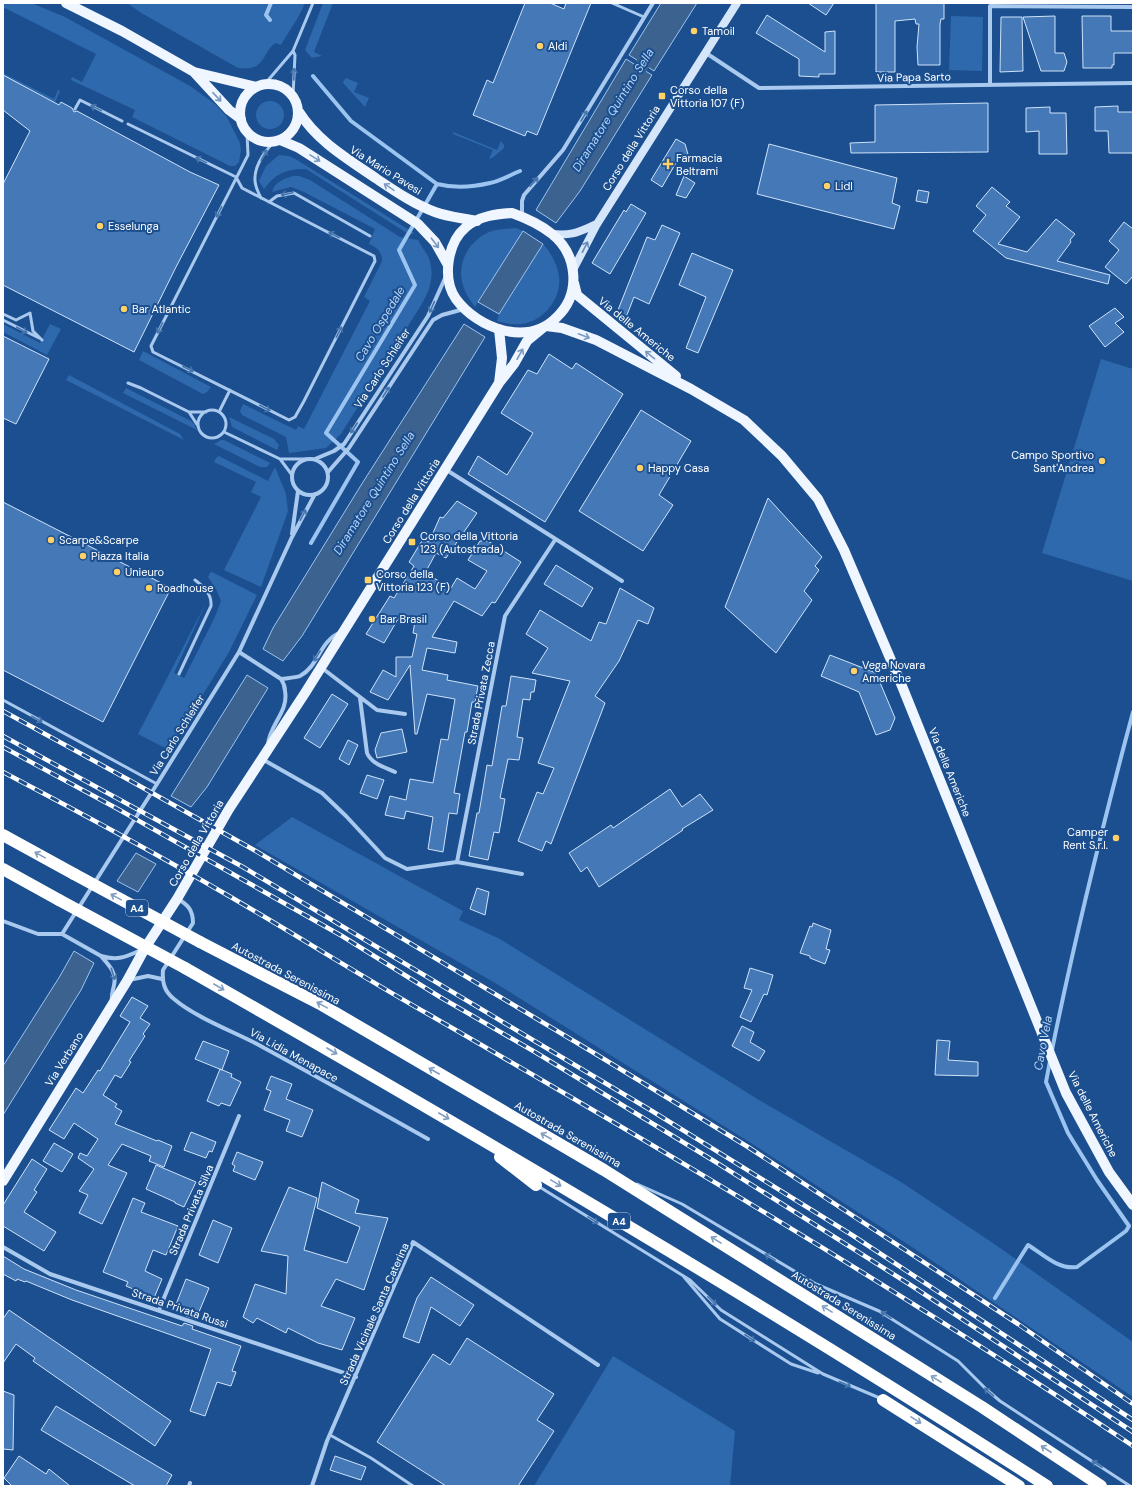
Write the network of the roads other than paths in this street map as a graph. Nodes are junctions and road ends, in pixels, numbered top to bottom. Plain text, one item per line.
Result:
1 (66, 3) edge
2 (313, 3) edge
3 (612, 3) edge
4 (653, 3) edge
5 (737, 3) edge
6 (999, 4) edge
7 (1133, 7) edge
8 (644, 17) junction
9 (293, 52) junction
10 (705, 53) junction
11 (194, 72) junction
12 (1133, 83) edge
13 (990, 85) junction
14 (260, 86) junction
15 (293, 96) junction
16 (75, 109) dead end
17 (299, 112) junction
18 (241, 120) junction
19 (122, 121) dead end
20 (128, 124) dead end
21 (247, 132) junction
22 (277, 141) junction
23 (236, 177) junction
24 (261, 198) junction
25 (269, 202) junction
26 (526, 218) junction
27 (477, 220) junction
28 (597, 224) junction
29 (552, 234) junction
30 (370, 236) dead end
31 (448, 269) junction
32 (573, 270) junction
33 (573, 283) junction
34 (468, 312) junction
35 (3, 314) edge
36 (3, 320) edge
37 (545, 326) junction
38 (496, 329) junction
39 (128, 383) dead end
40 (499, 383) junction
41 (691, 389) junction
42 (230, 390) junction
43 (189, 412) junction
44 (206, 412) junction
45 (219, 412) junction
46 (199, 428) junction
47 (224, 432) junction
48 (280, 459) junction
49 (306, 459) junction
50 (315, 459) junction
51 (445, 469) junction
52 (328, 472) junction
53 (292, 475) junction
54 (298, 491) junction
55 (315, 494) junction
56 (292, 537) junction
57 (555, 540) junction
58 (195, 580) dead end
59 (622, 581) dead end
60 (345, 630) junction
61 (238, 652) junction
62 (321, 668) junction
63 (179, 674) dead end
64 (281, 679) junction
65 (360, 698) junction
66 (3, 700) edge
67 (405, 714) dead end
68 (265, 755) junction
69 (395, 772) dead end
70 (157, 784) junction
71 (3, 835) edge
72 (457, 862) junction
73 (3, 869) edge
74 (522, 874) dead end
75 (177, 899) junction
76 (3, 921) edge
77 (62, 934) junction
78 (145, 948) junction
79 (102, 956) junction
80 (162, 979) junction
81 (127, 981) junction
82 (113, 1003) junction
83 (239, 1116) dead end
84 (460, 1125) junction
85 (428, 1139) dead end
86 (604, 1170) junction
87 (3, 1181) edge
88 (536, 1185) joint
89 (1133, 1205) edge
90 (3, 1247) edge
91 (681, 1274) junction
92 (159, 1310) junction
93 (598, 1366) dead end
94 (823, 1374) junction
95 (356, 1377) junction
96 (883, 1400) joint
97 (330, 1435) junction
98 (312, 1486) edge
99 (413, 1486) edge
100 (1019, 1486) edge
101 (1046, 1486) edge
102 (1102, 1486) edge
103 (1130, 1486) edge

1 - 11 main road
2 - 9 lane
3 - 8 lane
4 - 8 street
5 - 10 main road, Corso della Vittoria
6 - 7 street
6 - 13 street
26 -> 8 street
9 - 14 lane
15 -> 9 lane
10 - 13 street, Via Papa Sarto
10 - 28 main road, Corso della Vittoria
11 - 14 main road
11 -> 18 main road
12 - 13 street, Via Papa Sarto
14 - 15 main road
14 - 18 main road
15 - 17 main road
19 -> 16 lane
17 - 22 main road
27 -> 17 main road, Via Mario Pavesi
18 - 21 main road
23 -> 20 lane
21 - 22 main road
21 - 23 lane
24 -> 22 lane
22 -> 31 main road
23 - 24 lane
23 -> 42 lane
24 - 25 lane
30 -> 25 lane
42 -> 25 lane
26 - 27 main road
26 - 29 main road
27 - 31 main road
28 - 29 main road
32 -> 28 main road, Corso della Vittoria
29 - 32 main road
31 - 34 main road
31 -> 50 street, Via Carlo Schleifer
32 - 33 main road
33 - 37 main road
41 -> 33 main road, Via delle Americhe
34 - 38 main road
52 -> 34 street, Via Carlo Schleifer
36 -> 35 lane
37 - 38 main road
40 -> 37 main road, Corso della Vittoria
37 -> 41 main road, Via delle Americhe
38 - 40 main road, Corso della Vittoria
39 - 43 lane
40 - 51 main road, Corso della Vittoria
41 - 89 main road, Via delle Americhe
42 - 45 lane
43 - 44 lane
43 - 46 lane
44 - 45 lane
44 - 46 lane
45 - 47 lane
46 - 47 lane
47 - 48 lane
48 - 49 lane
48 - 53 lane
49 - 50 street
49 - 53 street
50 - 52 street
51 - 57 street
51 - 60 main road, Corso della Vittoria
52 - 55 street
53 - 54 street
54 - 55 street
54 - 56 street
56 -> 55 street
56 - 61 street, Via Carlo Schleifer
57 - 59 street
57 - 72 street, Strada Privata Zecca
58 - 63 lane
60 - 62 main road, Corso della Vittoria
60 -> 64 street, Corso della Vittoria
61 - 64 street
61 - 70 street, Via Carlo Schleifer
62 - 65 street
62 - 68 main road, Corso della Vittoria
64 - 68 street, Corso della Vittoria
65 - 67 street
65 - 69 street
66 -> 70 lane
68 - 72 street
68 - 75 main road, Corso della Vittoria
70 - 77 street, Via Carlo Schleifer
86 -> 71 highway, Autostrada Serenissima / A4, bridge
72 - 74 street
73 -> 84 highway, A4, bridge
75 - 78 main road, Corso della Vittoria
75 - 80 street
76 - 77 street
77 - 79 street
78 - 79 street
78 - 81 main road, Via Verbano
79 -> 82 street
80 - 81 street
80 - 85 street, Via Lidia Menapace
81 - 82 main road, Via Verbano
82 - 87 main road, Via Verbano
83 - 92 street, Strada Privata Silva
84 - 88 highway
84 -> 101 highway, A4
102 -> 86 highway, Autostrada Serenissima / A4
103 -> 86 lane
88 -> 91 lane
90 - 92 street, Strada Privata Russi
91 -> 94 lane
91 -> 94 lane
92 - 95 street, Strada Privata Russi
93 - 95 street, Strada Vicinale Santa Caterina
94 -> 96 lane
95 - 97 street, Strada Vicinale Santa Caterina
96 -> 100 highway
97 - 98 street, Strada Vicinale Santa Caterina
97 - 99 lane

